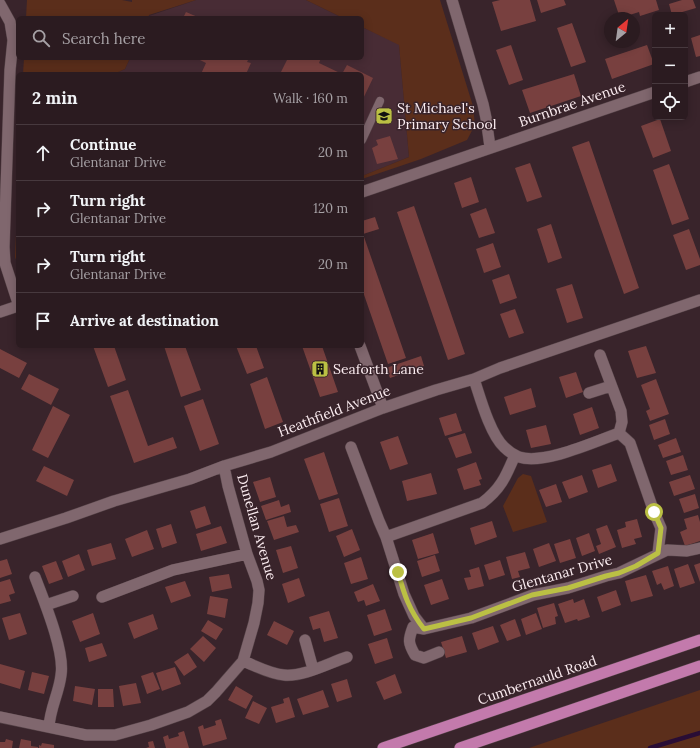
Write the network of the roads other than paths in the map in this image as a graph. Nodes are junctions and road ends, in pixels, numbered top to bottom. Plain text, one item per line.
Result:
1 (452, 0) edge
2 (0, 4) edge
3 (5, 70) edge
4 (700, 77) edge
5 (688, 81) edge
6 (652, 93) edge
7 (380, 101) dead end
8 (364, 136) edge
9 (490, 148) junction
10 (364, 191) edge
11 (16, 298) edge
12 (700, 300) edge
13 (16, 305) edge
14 (0, 312) edge
15 (361, 348) edge
16 (600, 355) dead end
17 (474, 379) junction
18 (611, 386) junction
19 (589, 393) dead end
20 (383, 408) junction
21 (619, 433) junction
22 (351, 447) dead end
23 (515, 455) junction
24 (224, 466) junction
25 (386, 537) junction
26 (0, 539) edge
27 (700, 548) edge
28 (658, 553) junction
29 (247, 554) junction
30 (35, 577) dead end
31 (74, 596) dead end
32 (102, 596) dead end
33 (46, 606) junction
34 (424, 629) junction
35 (305, 640) dead end
36 (700, 640) edge
37 (439, 652) dead end
38 (347, 657) dead end
39 (243, 661) junction
40 (700, 666) edge
41 (313, 669) junction
42 (0, 716) edge
43 (49, 727) junction
44 (383, 748) edge
45 (460, 748) edge

1 - 9 street
2 - 3 street
3 - 11 street
4 - 5 street
6 - 9 street, Burnbrae Avenue
7 - 8 lane
9 - 10 street, Burnbrae Avenue
12 - 17 street, Heathfield Avenue
13 - 14 street
15 - 20 street
16 - 18 street
17 - 20 street, Heathfield Avenue
17 - 23 street
18 - 19 street
18 - 21 street
20 - 24 street, Heathfield Avenue
21 - 23 street
21 - 28 street
22 - 25 street
23 - 25 street
24 - 26 street, Heathfield Avenue
24 - 29 street, Dunellan Avenue
25 - 34 street
27 - 28 street, Glentanar Drive
28 - 34 street, Glentanar Drive
29 - 32 street
29 - 39 street, Dunellan Avenue
30 - 33 street
31 - 33 street
33 - 43 street
34 - 37 street, Glentanar Drive
35 - 41 street
36 - 44 main road, Cumbernauld Road
38 - 41 street
39 - 41 street
39 - 43 street, Dunellan Avenue
40 - 45 main road
42 - 43 street, Dunellan Avenue

